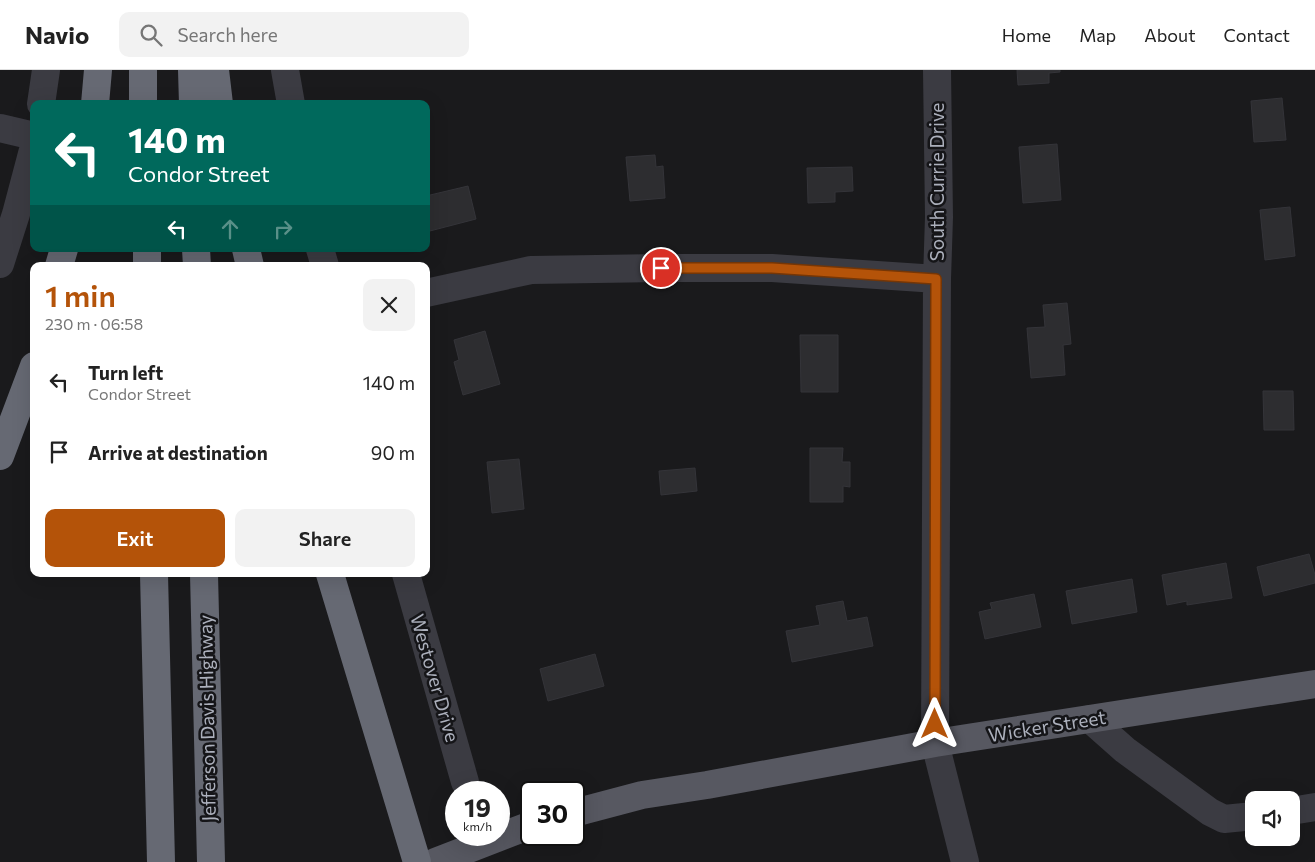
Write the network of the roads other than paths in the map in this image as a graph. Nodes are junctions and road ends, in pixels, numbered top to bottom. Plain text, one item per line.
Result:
1 (46, 70) edge
2 (98, 70) edge
3 (142, 70) edge
4 (192, 70) edge
5 (215, 70) edge
6 (285, 70) edge
7 (937, 70) edge
8 (42, 100) edge
9 (95, 100) edge
10 (143, 100) edge
11 (193, 100) edge
12 (219, 100) edge
13 (290, 100) edge
14 (0, 128) edge
15 (30, 135) edge
16 (30, 161) edge
17 (0, 264) edge
18 (936, 279) junction
19 (430, 292) edge
20 (30, 377) edge
21 (0, 456) edge
22 (154, 577) edge
23 (204, 577) edge
24 (331, 577) edge
25 (407, 577) edge
26 (1315, 684) edge
27 (1090, 719) junction
28 (935, 743) junction
29 (465, 781) edge
30 (1315, 808) edge
31 (585, 810) edge
32 (1300, 810) edge
33 (1245, 817) edge
34 (520, 829) edge
35 (161, 862) edge
36 (211, 862) edge
37 (417, 862) edge
38 (435, 862) edge
39 (965, 862) edge

1 - 8 street
2 - 9 highway
3 - 10 highway
4 - 11 highway
5 - 12 highway
6 - 13 street
7 - 18 street, South Currie Drive
14 - 15 street
16 - 17 street
18 - 19 street
18 - 28 street, South Currie Drive
20 - 21 highway
22 - 35 highway
23 - 36 highway, Jefferson Davis Highway
24 - 37 highway
25 - 29 street, Westover Drive
26 - 27 main road, Wicker Street
27 - 28 main road, Wicker Street
27 - 33 street
28 - 31 main road, Wicker Street
28 - 39 street, South Currie Drive
30 - 32 street
34 - 38 main road

